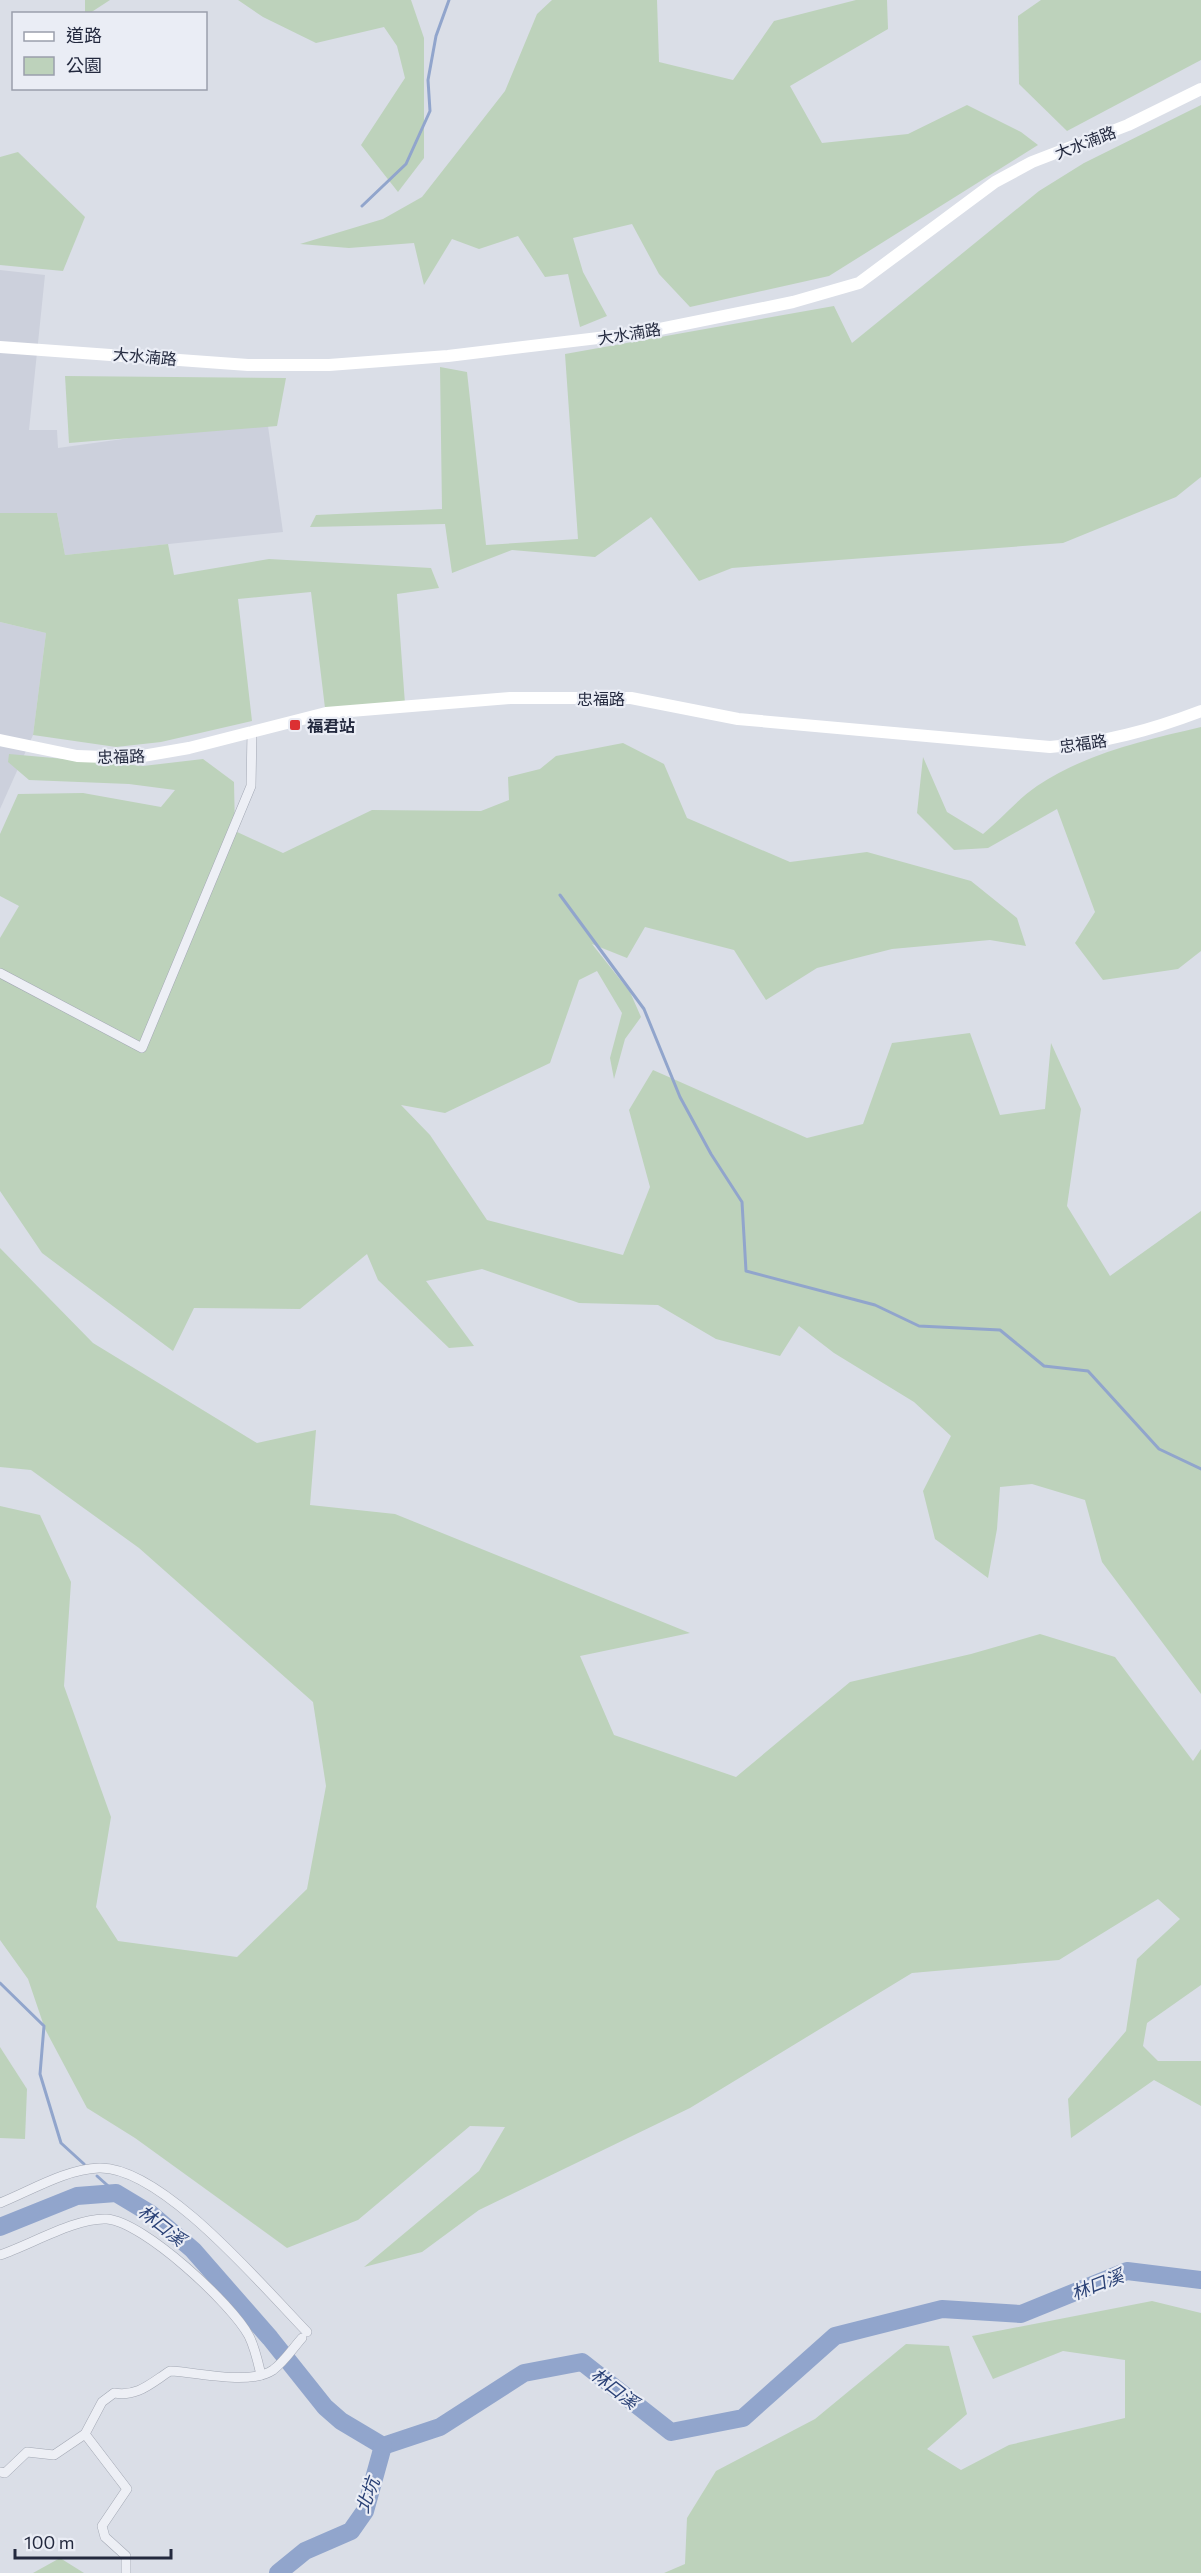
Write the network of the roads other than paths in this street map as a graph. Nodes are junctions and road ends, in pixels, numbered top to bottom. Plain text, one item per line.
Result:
1 (1201, 89) edge
2 (0, 347) edge
3 (1201, 711) edge
4 (252, 732) junction
5 (0, 740) edge
6 (0, 973) edge
7 (0, 2203) edge
8 (0, 2255) edge
9 (261, 2375) junction
10 (85, 2434) junction
11 (0, 2472) edge
12 (126, 2573) edge

1 - 2 street, 大水湳路
3 - 4 street, 忠福路
4 - 5 street, 忠福路
4 - 6 street
7 - 9 street
8 - 9 street
9 - 10 street
10 - 11 street
10 - 12 street

